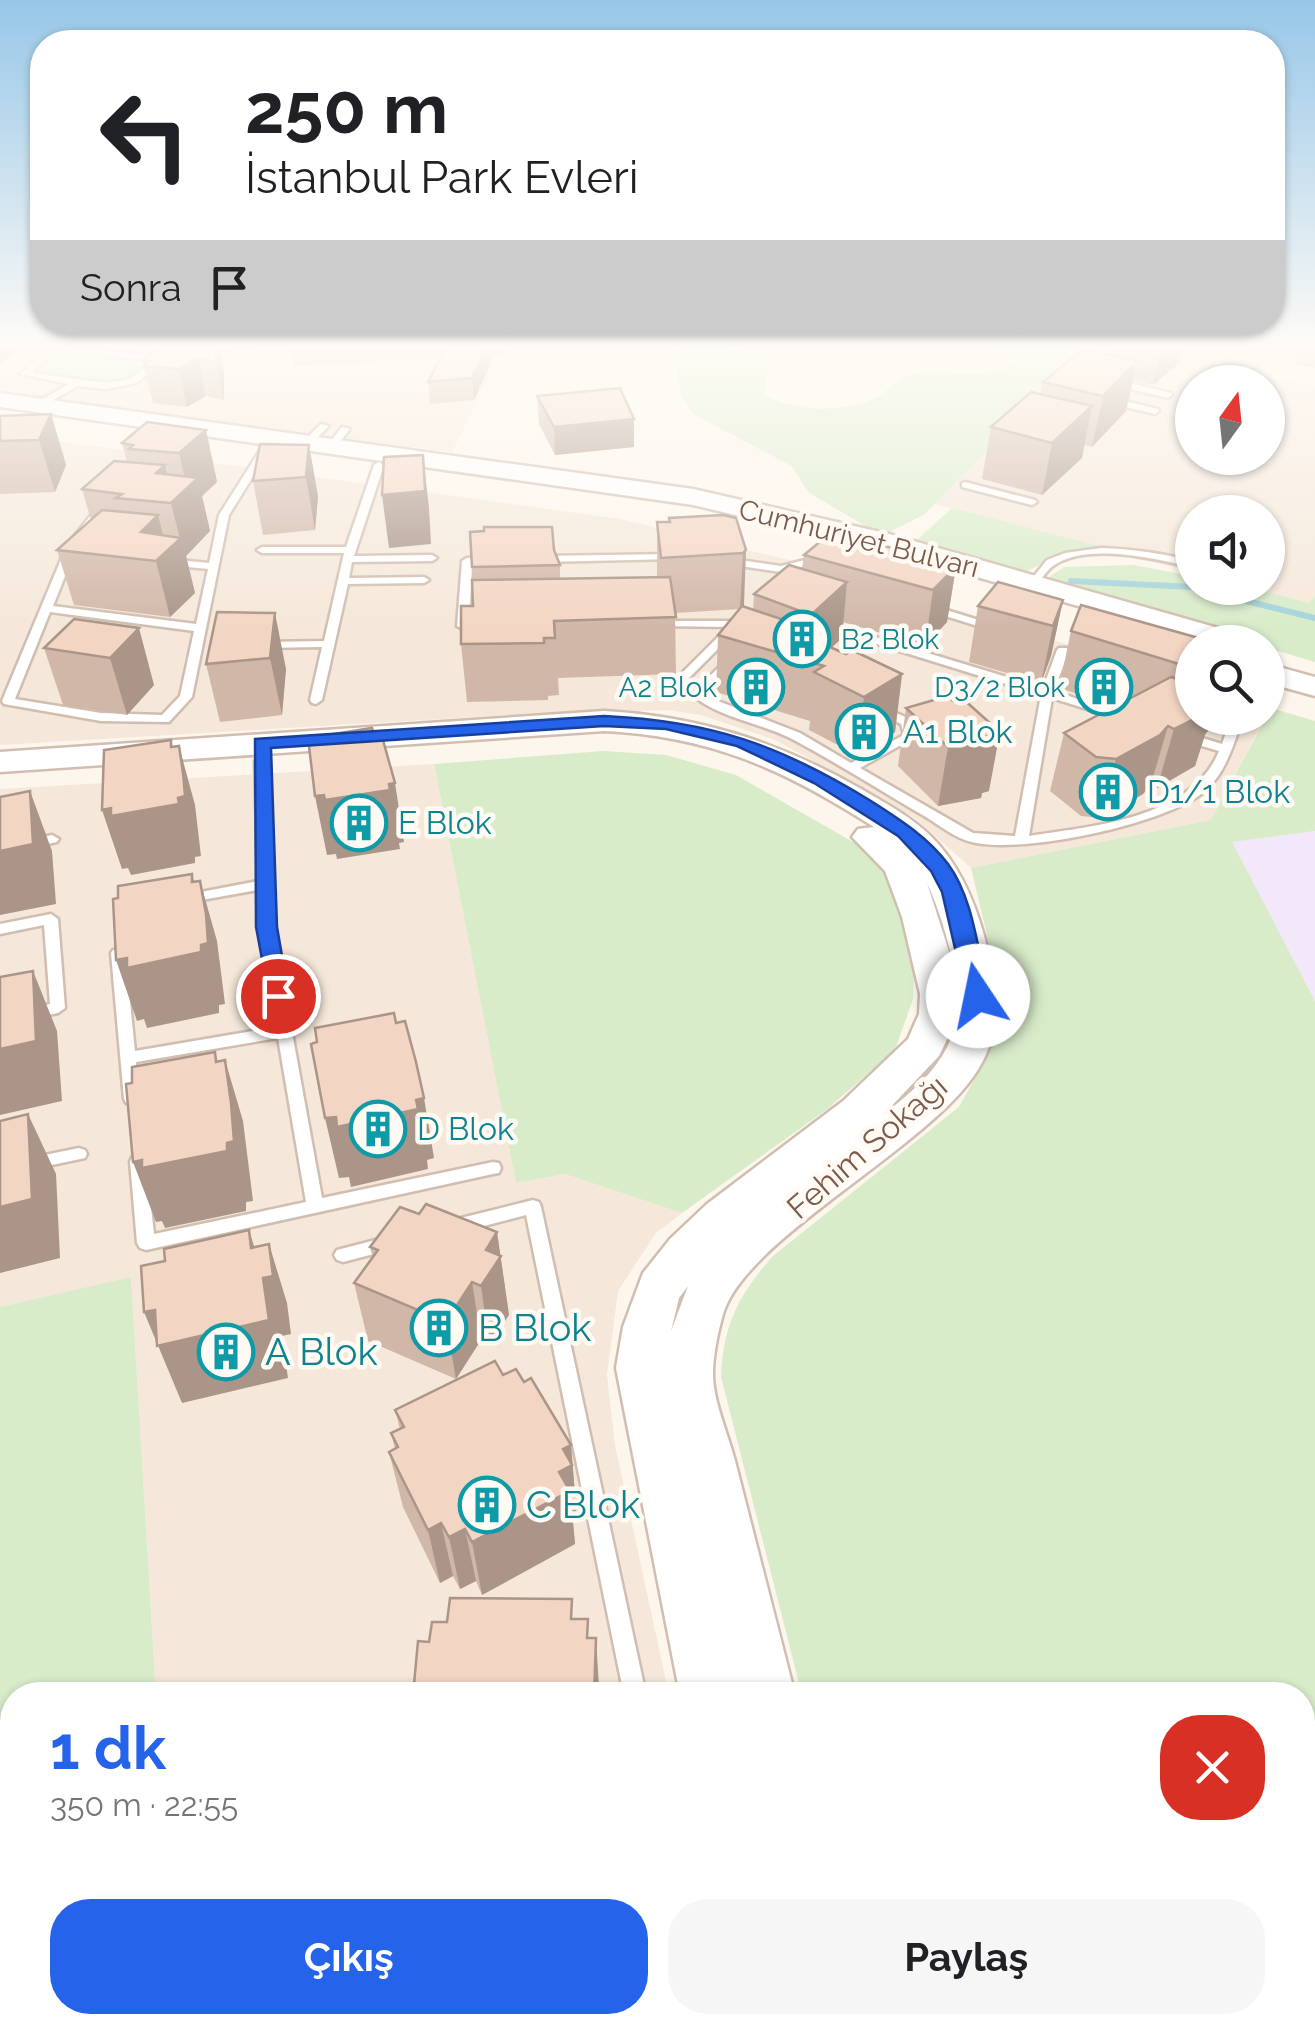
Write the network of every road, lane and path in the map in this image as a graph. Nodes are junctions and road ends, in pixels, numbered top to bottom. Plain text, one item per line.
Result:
1 (253, 441) edge
2 (287, 441) edge
3 (357, 441) edge
4 (269, 443) junction
5 (379, 465) junction
6 (965, 485) dead end
7 (114, 492) edge
8 (1032, 502) dead end
9 (104, 505) junction
10 (124, 506) edge
11 (204, 513) dead end
12 (224, 515) junction
13 (845, 549) junction
14 (262, 550) dead end
15 (68, 554) junction
16 (349, 554) junction
17 (86, 555) edge
18 (680, 557) edge
19 (432, 558) dead end
20 (506, 560) edge
21 (525, 560) edge
22 (712, 560) edge
23 (159, 561) edge
24 (1175, 561) edge
25 (213, 566) junction
26 (793, 567) junction
27 (424, 580) dead end
28 (342, 581) junction
29 (780, 581) edge
30 (1025, 592) junction
31 (919, 605) edge
32 (46, 608) junction
33 (747, 614) edge
34 (800, 617) edge
35 (647, 624) edge
36 (737, 624) junction
37 (200, 628) junction
38 (1175, 628) edge
39 (481, 630) edge
40 (1009, 633) edge
41 (328, 644) junction
42 (1046, 644) edge
43 (246, 645) edge
44 (1175, 646) edge
45 (1064, 650) junction
46 (738, 654) edge
47 (1082, 656) edge
48 (1285, 657) edge
49 (1315, 666) edge
50 (1285, 678) edge
51 (1315, 687) edge
52 (1047, 693) junction
53 (667, 694) dead end
54 (316, 700) dead end
55 (872, 707) edge
56 (1136, 721) edge
57 (1172, 732) edge
58 (1230, 735) edge
59 (1225, 749) junction
60 (261, 752) junction
61 (0, 762) edge
62 (852, 768) junction
63 (0, 778) edge
64 (52, 840) dead end
65 (1021, 841) junction
66 (0, 850) edge
67 (265, 884) junction
68 (171, 901) edge
69 (0, 929) edge
70 (116, 930) edge
71 (0, 1020) edge
72 (284, 1031) junction
73 (128, 1058) junction
74 (134, 1114) edge
75 (138, 1150) edge
76 (78, 1154) dead end
77 (493, 1168) dead end
78 (0, 1170) edge
79 (314, 1207) junction
80 (438, 1231) edge
81 (400, 1240) edge
82 (343, 1255) dead end
83 (632, 1682) edge
84 (706, 1682) edge
85 (763, 1682) edge

1 - 4 street, Cumhuriyet Bulvarı
2 - 4 street, Cumhuriyet Bulvarı
3 - 13 street, Cumhuriyet Bulvarı
4 - 5 street, Cumhuriyet Bulvarı
4 - 12 lane
5 - 13 street, Cumhuriyet Bulvarı
5 - 16 lane
6 - 8 lane
7 - 9 lane
9 - 10 lane
9 - 15 lane
11 - 12 lane
12 - 25 lane
13 - 26 lane
13 - 30 street, Cumhuriyet Bulvarı
14 - 16 lane
15 - 17 lane
15 - 32 lane
16 - 19 lane
16 - 28 lane
18 - 21 lane
20 - 39 lane
22 - 26 lane
23 - 25 lane
24 - 30 lane
25 - 37 lane
26 - 29 lane
27 - 28 lane
28 - 41 lane
30 - 38 street, Cumhuriyet Bulvarı
30 - 44 street, Cumhuriyet Bulvarı
31 - 40 lane
32 - 37 lane
32 - 37 lane
33 - 36 lane
34 - 52 lane
35 - 36 lane
36 - 53 lane
41 - 43 lane
41 - 54 lane
42 - 45 lane
45 - 47 lane
45 - 52 lane
46 - 62 lane
48 - 49 street
50 - 51 street
52 - 56 lane
52 - 65 lane
55 - 62 lane
57 - 59 lane
58 - 59 lane
59 - 65 lane
60 - 61 street, Fehim Sokağı
60 - 63 street, Fehim Sokağı
60 - 67 lane
60 - 84 street, Fehim Sokağı
60 - 85 street, Fehim Sokağı
62 - 65 lane
64 - 66 lane
67 - 68 lane
67 - 72 lane
69 - 71 lane
70 - 73 lane
72 - 73 lane
72 - 79 lane
73 - 74 lane
75 - 79 lane
76 - 78 lane
77 - 79 lane
80 - 83 lane
81 - 82 lane

